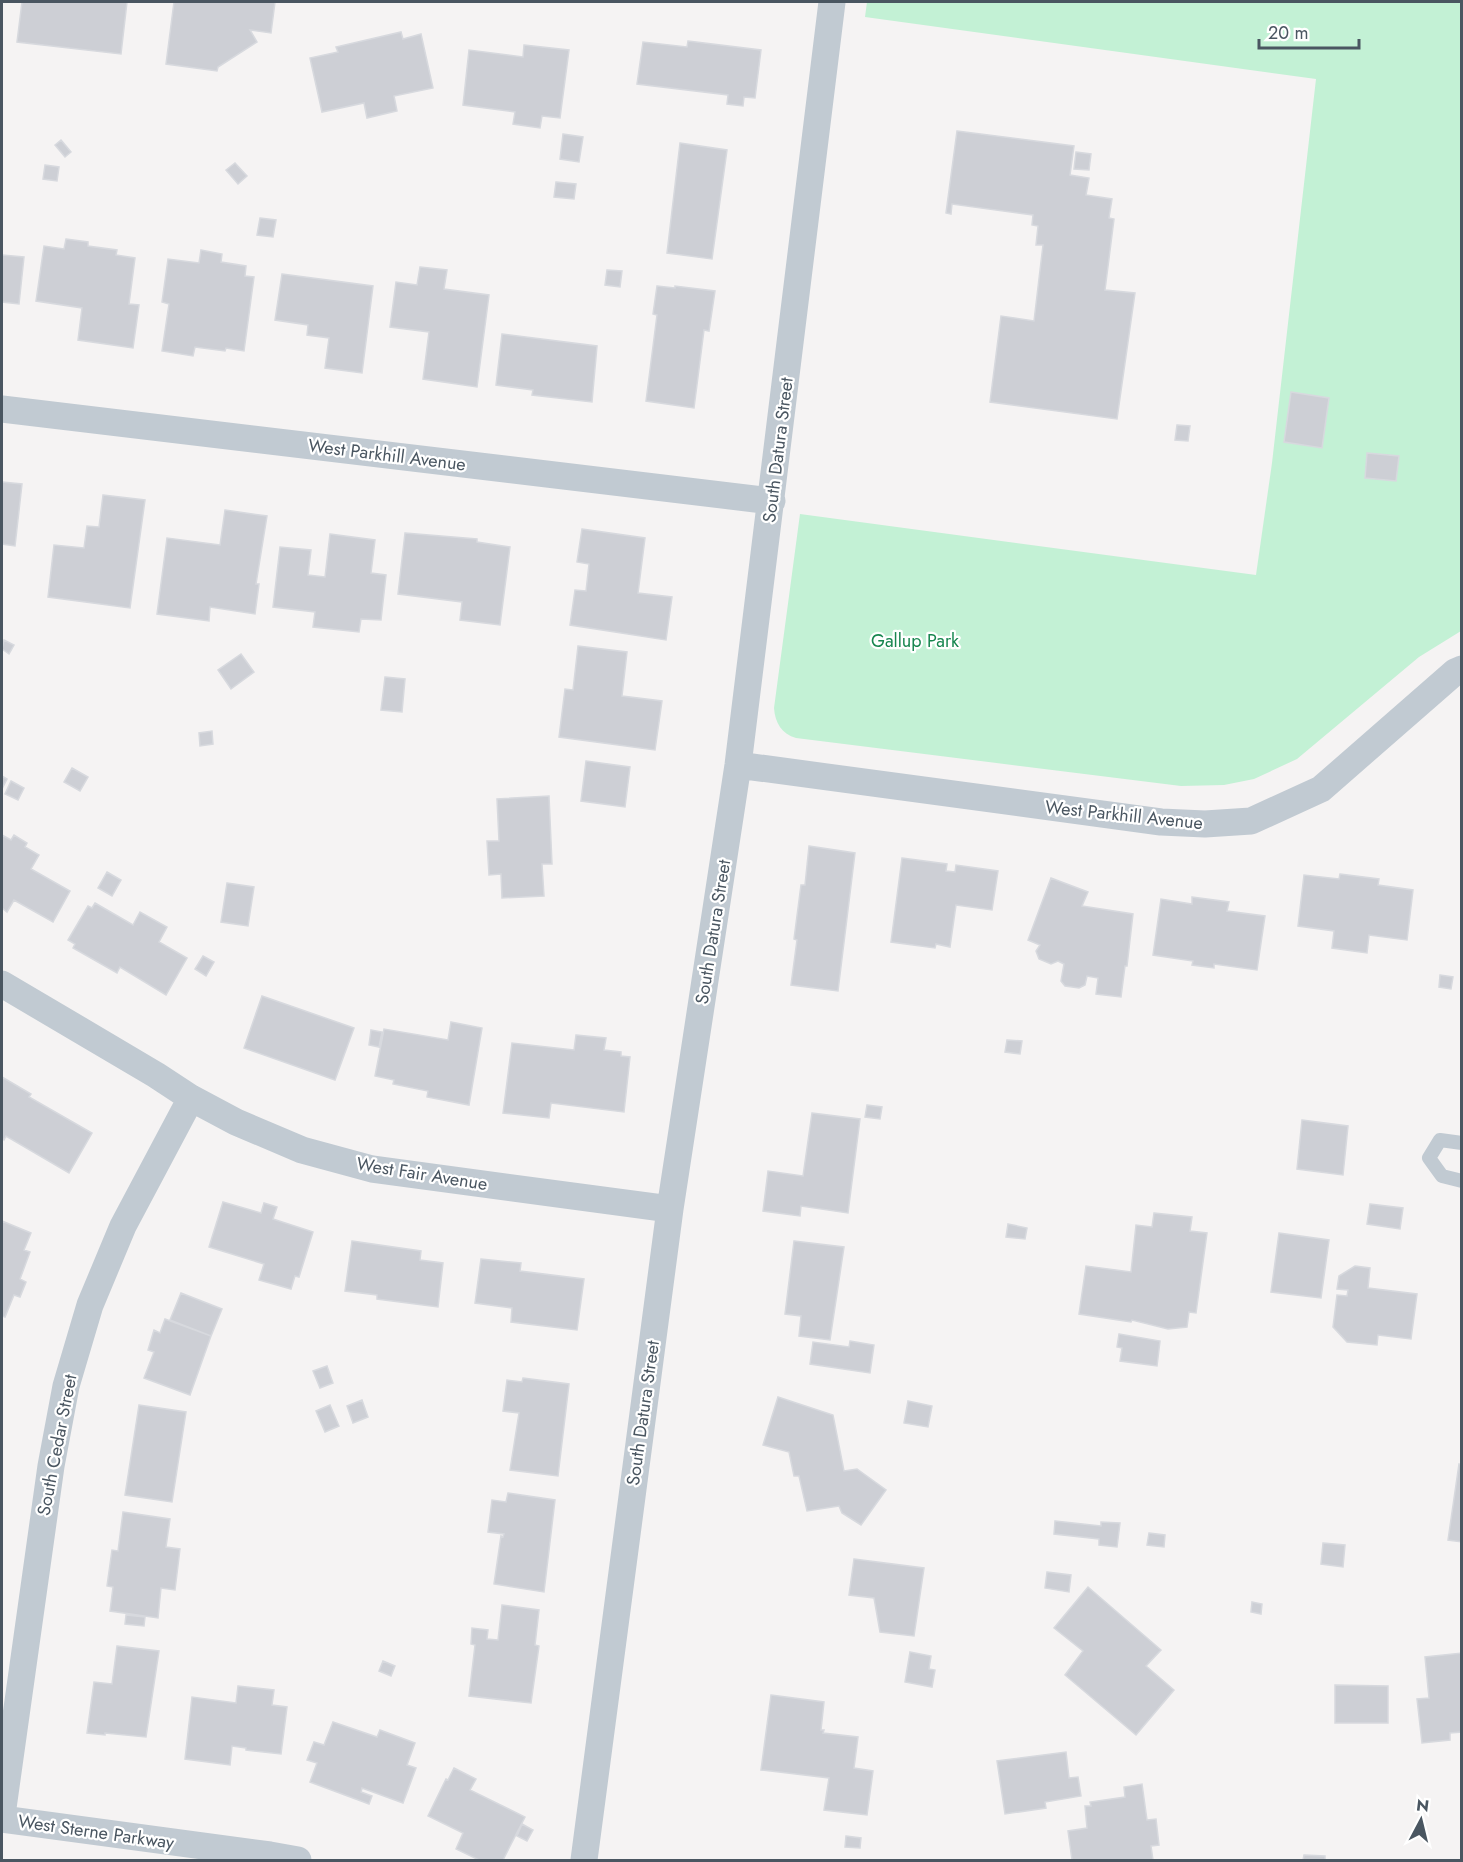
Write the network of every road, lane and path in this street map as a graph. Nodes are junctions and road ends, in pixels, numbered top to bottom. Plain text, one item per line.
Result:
1 (832, 2) edge
2 (2, 409) edge
3 (772, 501) junction
4 (1461, 669) edge
5 (738, 765) junction
6 (2, 984) edge
7 (191, 1098) junction
8 (1461, 1143) edge
9 (1461, 1181) edge
10 (670, 1209) junction
11 (2, 1817) edge
12 (298, 1860) edge
13 (584, 1860) edge

1 - 3 street, South Datura Street
2 - 3 street, West Parkhill Avenue
3 - 5 street, South Datura Street
4 - 5 street, West Parkhill Avenue
5 - 10 street, South Datura Street
6 - 7 street, West Fair Avenue
7 - 10 street, West Fair Avenue
7 - 11 street, South Cedar Street
8 - 9 lane
10 - 13 street, South Datura Street
11 - 12 street, West Sterne Parkway

